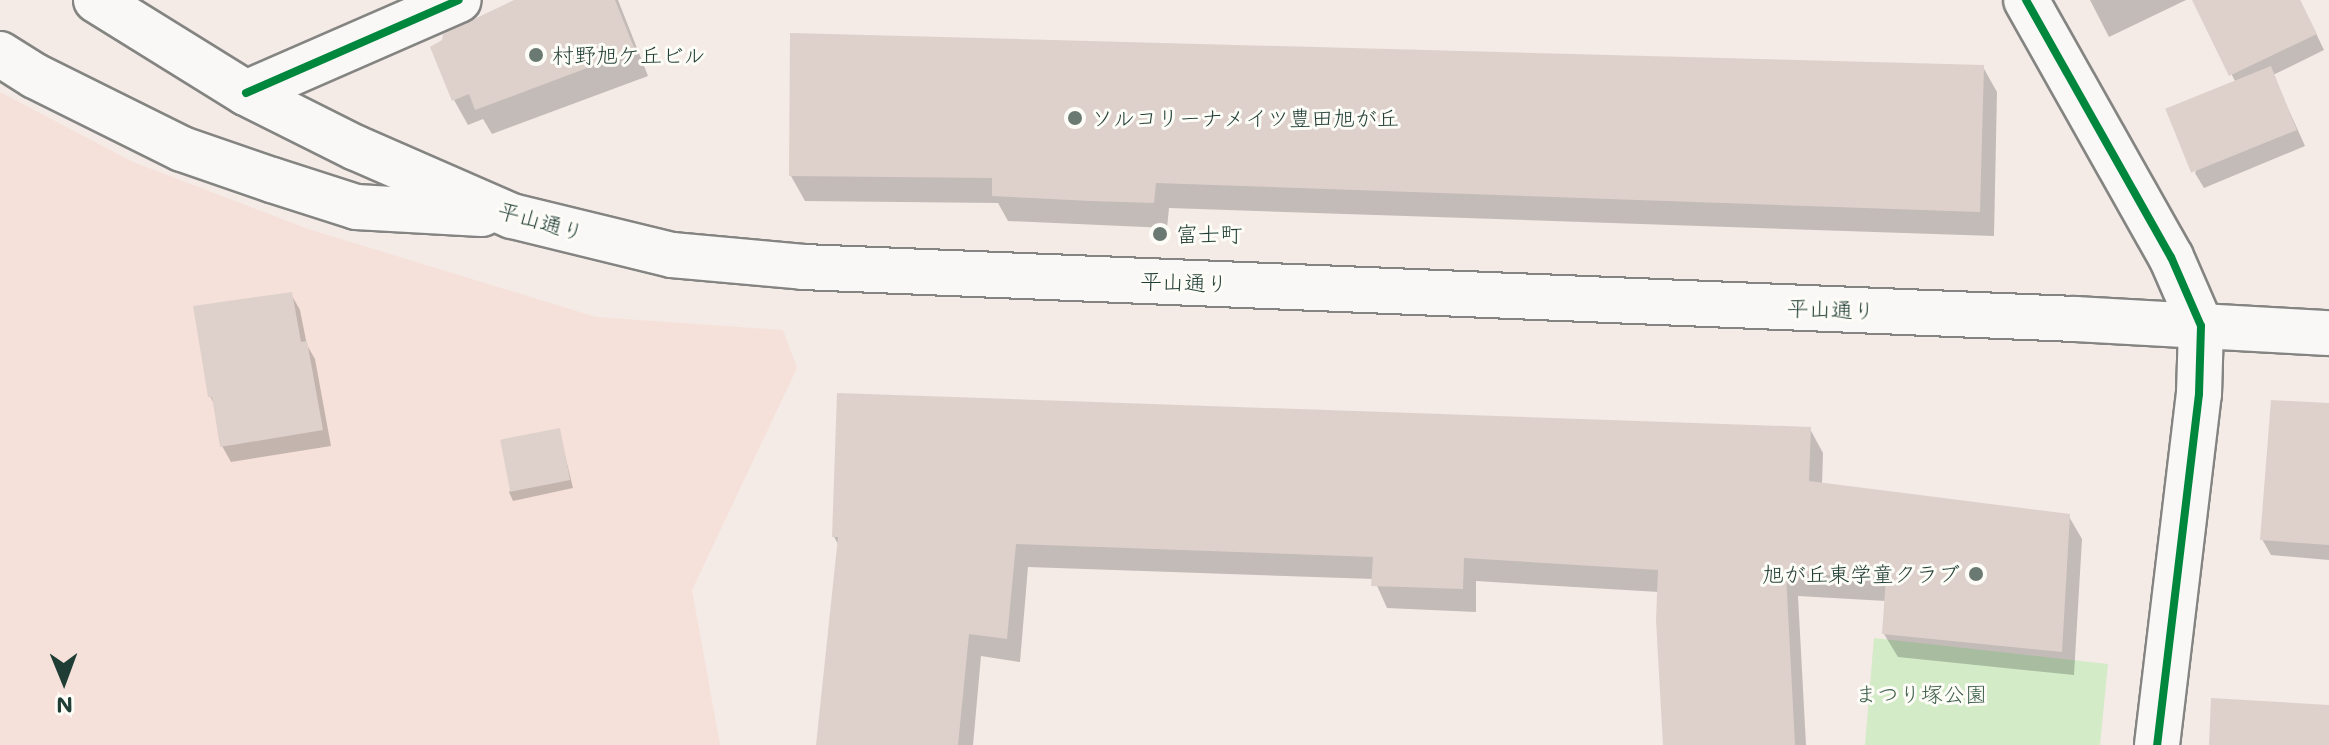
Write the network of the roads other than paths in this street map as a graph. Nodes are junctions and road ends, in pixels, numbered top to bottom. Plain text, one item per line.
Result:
1 (96, 0) edge
2 (459, 0) edge
3 (2026, 0) edge
4 (0, 54) edge
5 (246, 93) junction
6 (512, 216) junction
7 (2201, 326) junction
8 (2329, 333) edge
9 (2157, 745) edge

1 - 5 main road, 平山通り
2 - 5 main road
3 - 7 main road
4 - 6 main road
5 - 6 main road, 平山通り
6 - 7 main road, 平山通り
7 - 8 main road, 平山通り
7 - 9 main road

